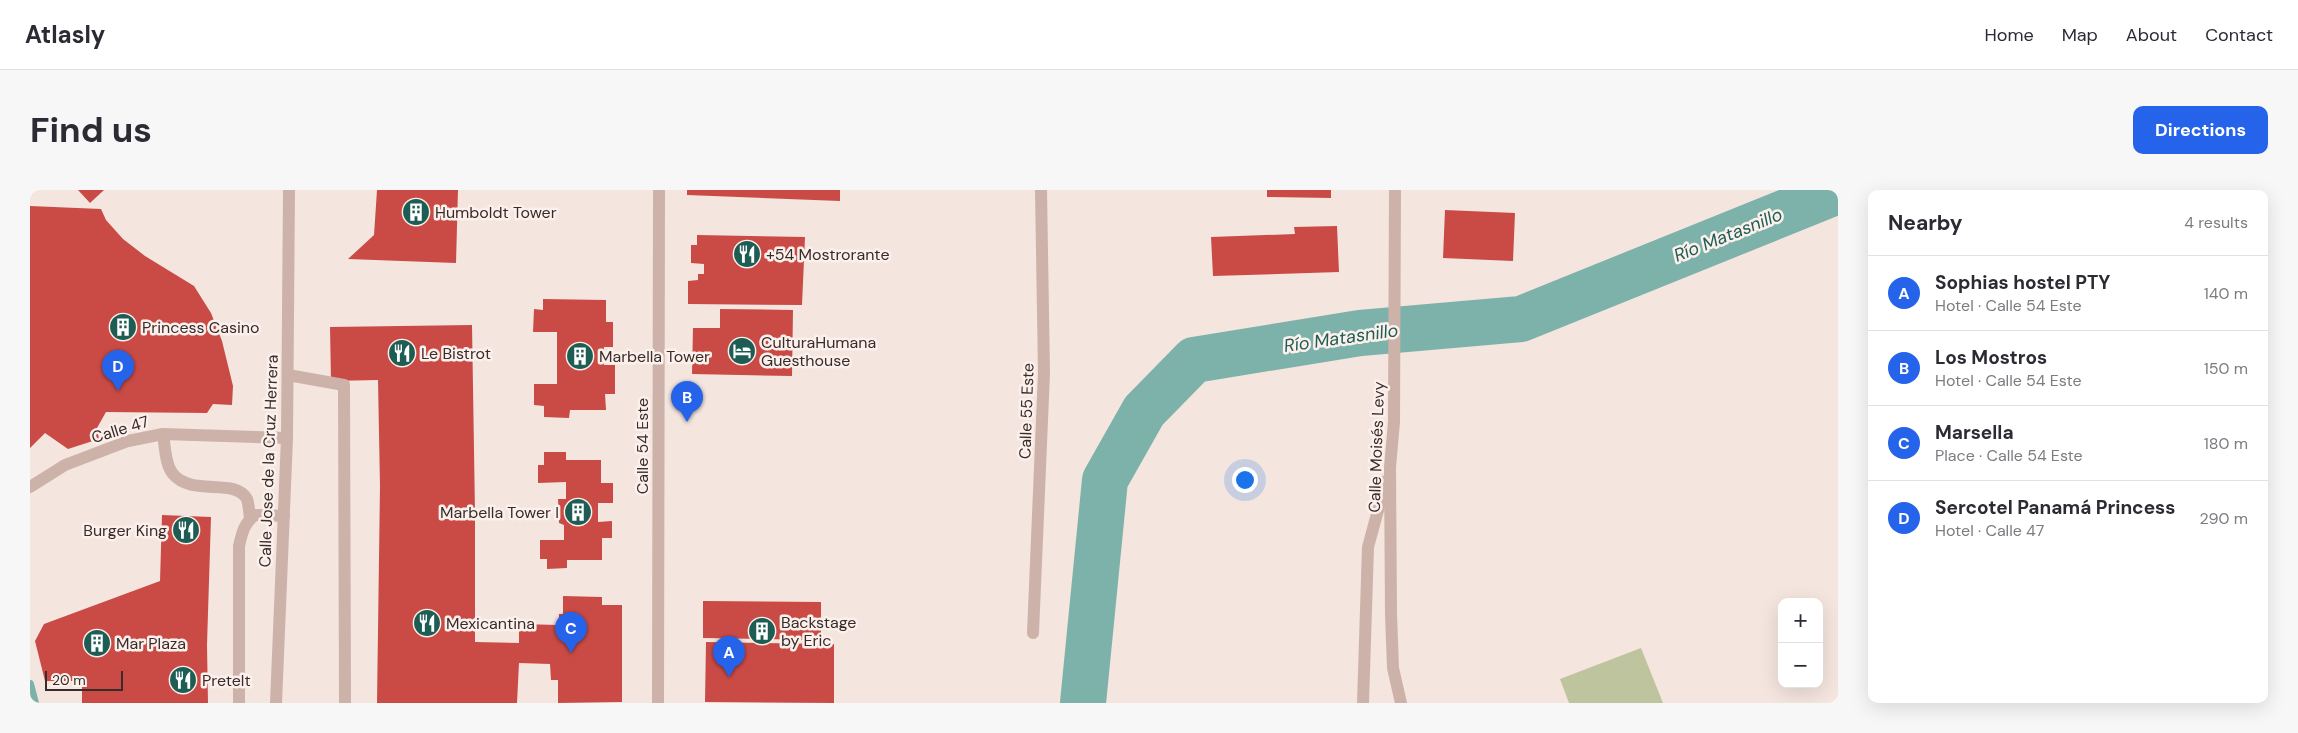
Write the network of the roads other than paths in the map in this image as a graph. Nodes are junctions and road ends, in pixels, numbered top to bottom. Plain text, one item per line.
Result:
1 (289, 190) edge
2 (659, 190) edge
3 (1042, 190) edge
4 (1395, 190) edge
5 (288, 375) junction
6 (163, 434) junction
7 (287, 438) junction
8 (1390, 467) junction
9 (30, 487) edge
10 (284, 516) junction
11 (250, 518) junction
12 (1033, 632) dead end
13 (239, 703) edge
14 (276, 703) edge
15 (345, 703) edge
16 (658, 703) edge
17 (1363, 703) edge
18 (1401, 703) edge

1 - 5 street, Calle Jose de la Cruz Herrera
2 - 16 street, Calle 54 Este
3 - 12 street, Calle 55 Este
4 - 8 street, Calle Moisés Levy
5 - 7 street, Calle Jose de la Cruz Herrera
5 - 15 street
6 - 7 street, Calle 47
6 - 9 street, Calle 47
6 - 11 street
7 - 10 street, Calle Jose de la Cruz Herrera
8 - 17 street
8 - 18 street, Calle Moisés Levy
10 - 11 street
10 - 14 street, Calle Jose de la Cruz Herrera
11 - 13 street

